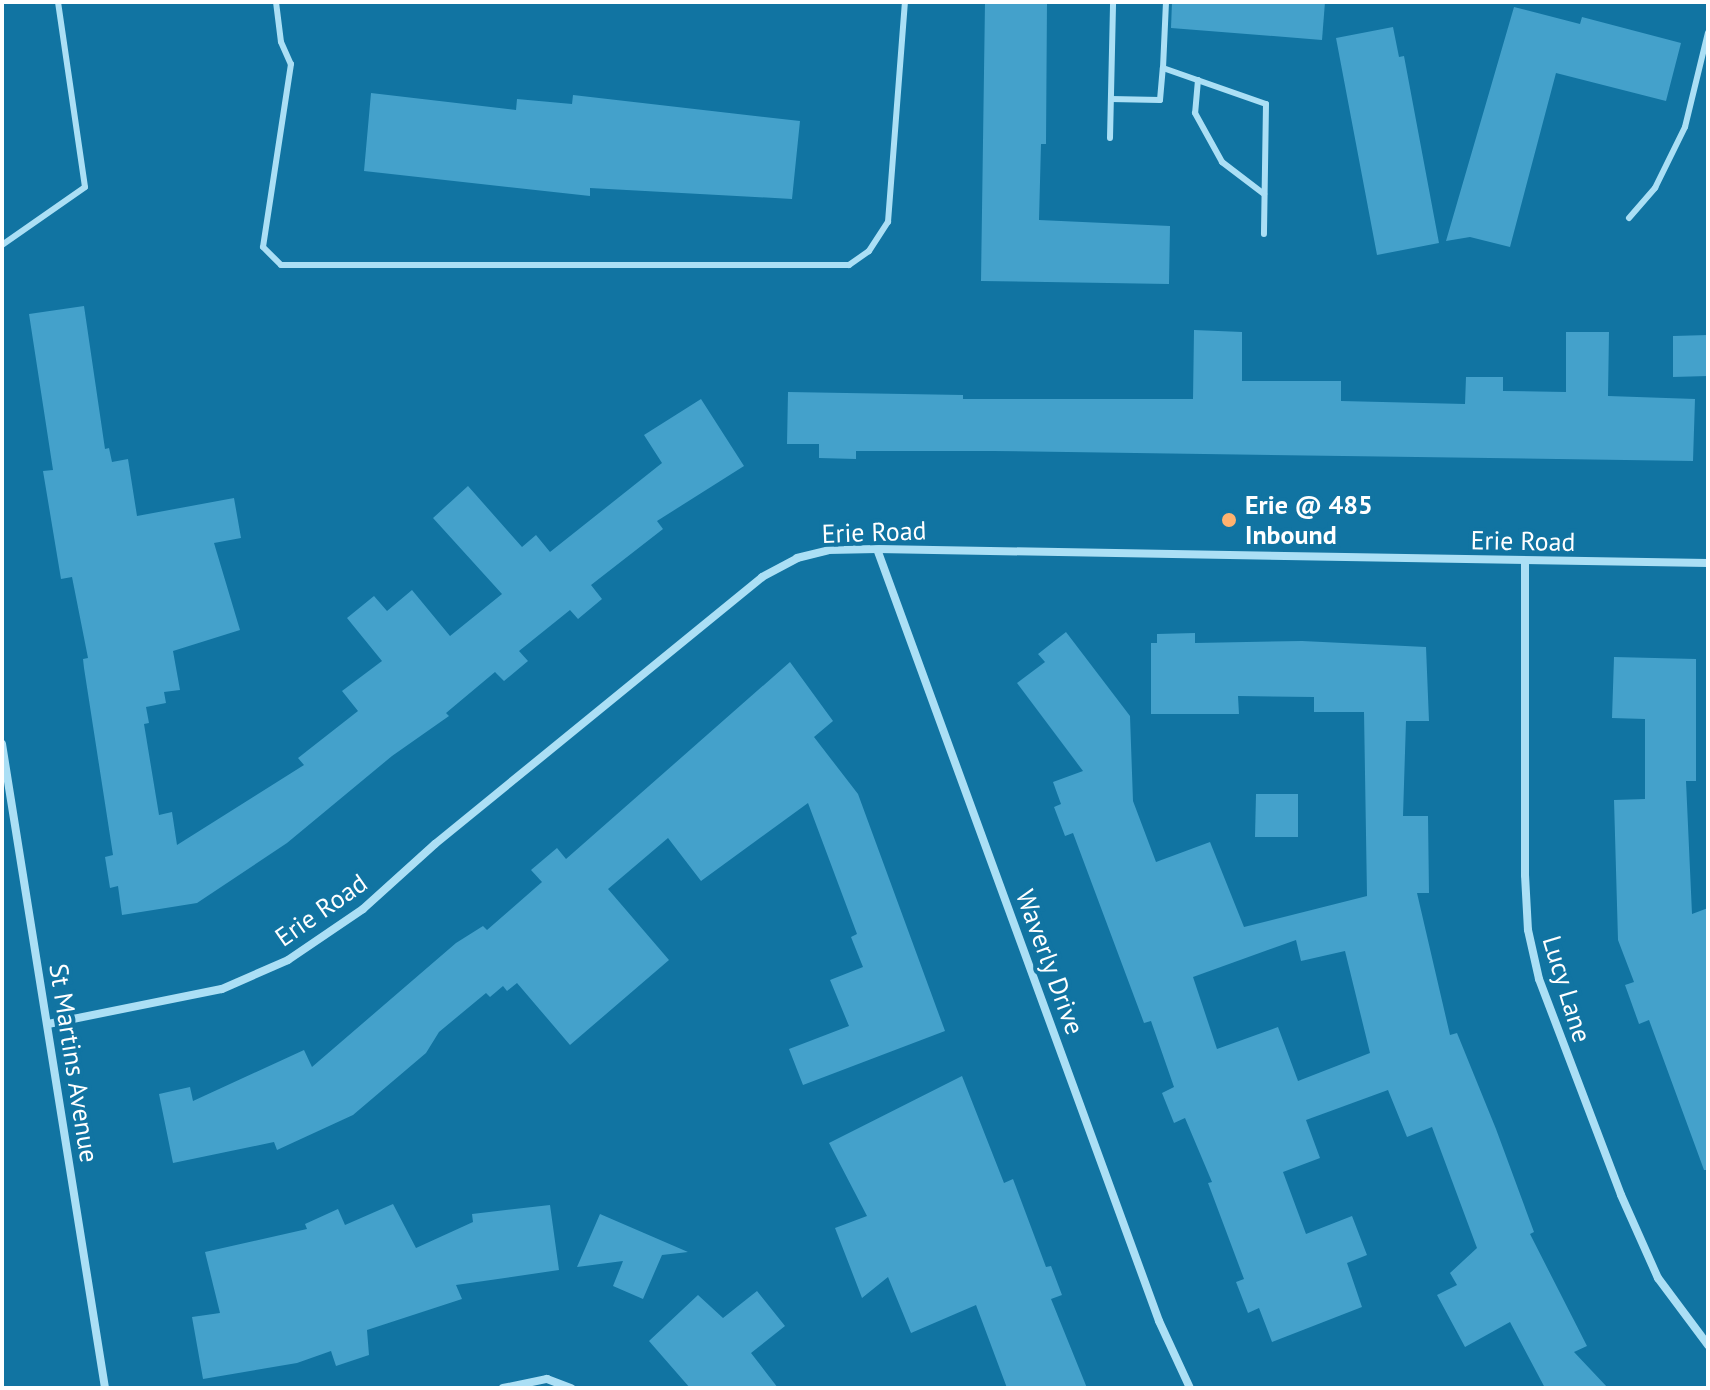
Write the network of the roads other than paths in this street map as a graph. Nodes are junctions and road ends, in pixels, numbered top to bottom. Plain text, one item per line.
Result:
1 (58, 2) edge
2 (276, 2) edge
3 (905, 2) edge
4 (1113, 2) edge
5 (1166, 2) edge
6 (1708, 33) edge
7 (1163, 68) junction
8 (1198, 80) junction
9 (1111, 99) junction
10 (1110, 138) dead end
11 (1264, 194) junction
12 (1629, 218) dead end
13 (1264, 234) dead end
14 (2, 245) edge
15 (877, 549) junction
16 (1525, 562) junction
17 (1708, 563) edge
18 (2, 744) edge
19 (48, 1024) junction
20 (1708, 1345) edge
21 (105, 1388) edge
22 (503, 1388) edge
23 (571, 1388) edge
24 (1190, 1388) edge

1 - 14 lane
2 - 3 lane
4 - 9 lane
5 - 7 lane
6 - 12 lane
7 - 8 lane
7 - 9 lane
8 - 11 lane
8 - 11 lane
9 - 10 lane
11 - 13 lane
15 - 16 street, Erie Road
15 - 19 street, Erie Road
15 - 24 street, Waverly Drive
16 - 17 street, Erie Road
16 - 20 street, Lucy Lane
18 - 19 street, St Martins Avenue
19 - 21 street, St Martins Avenue
22 - 23 street

